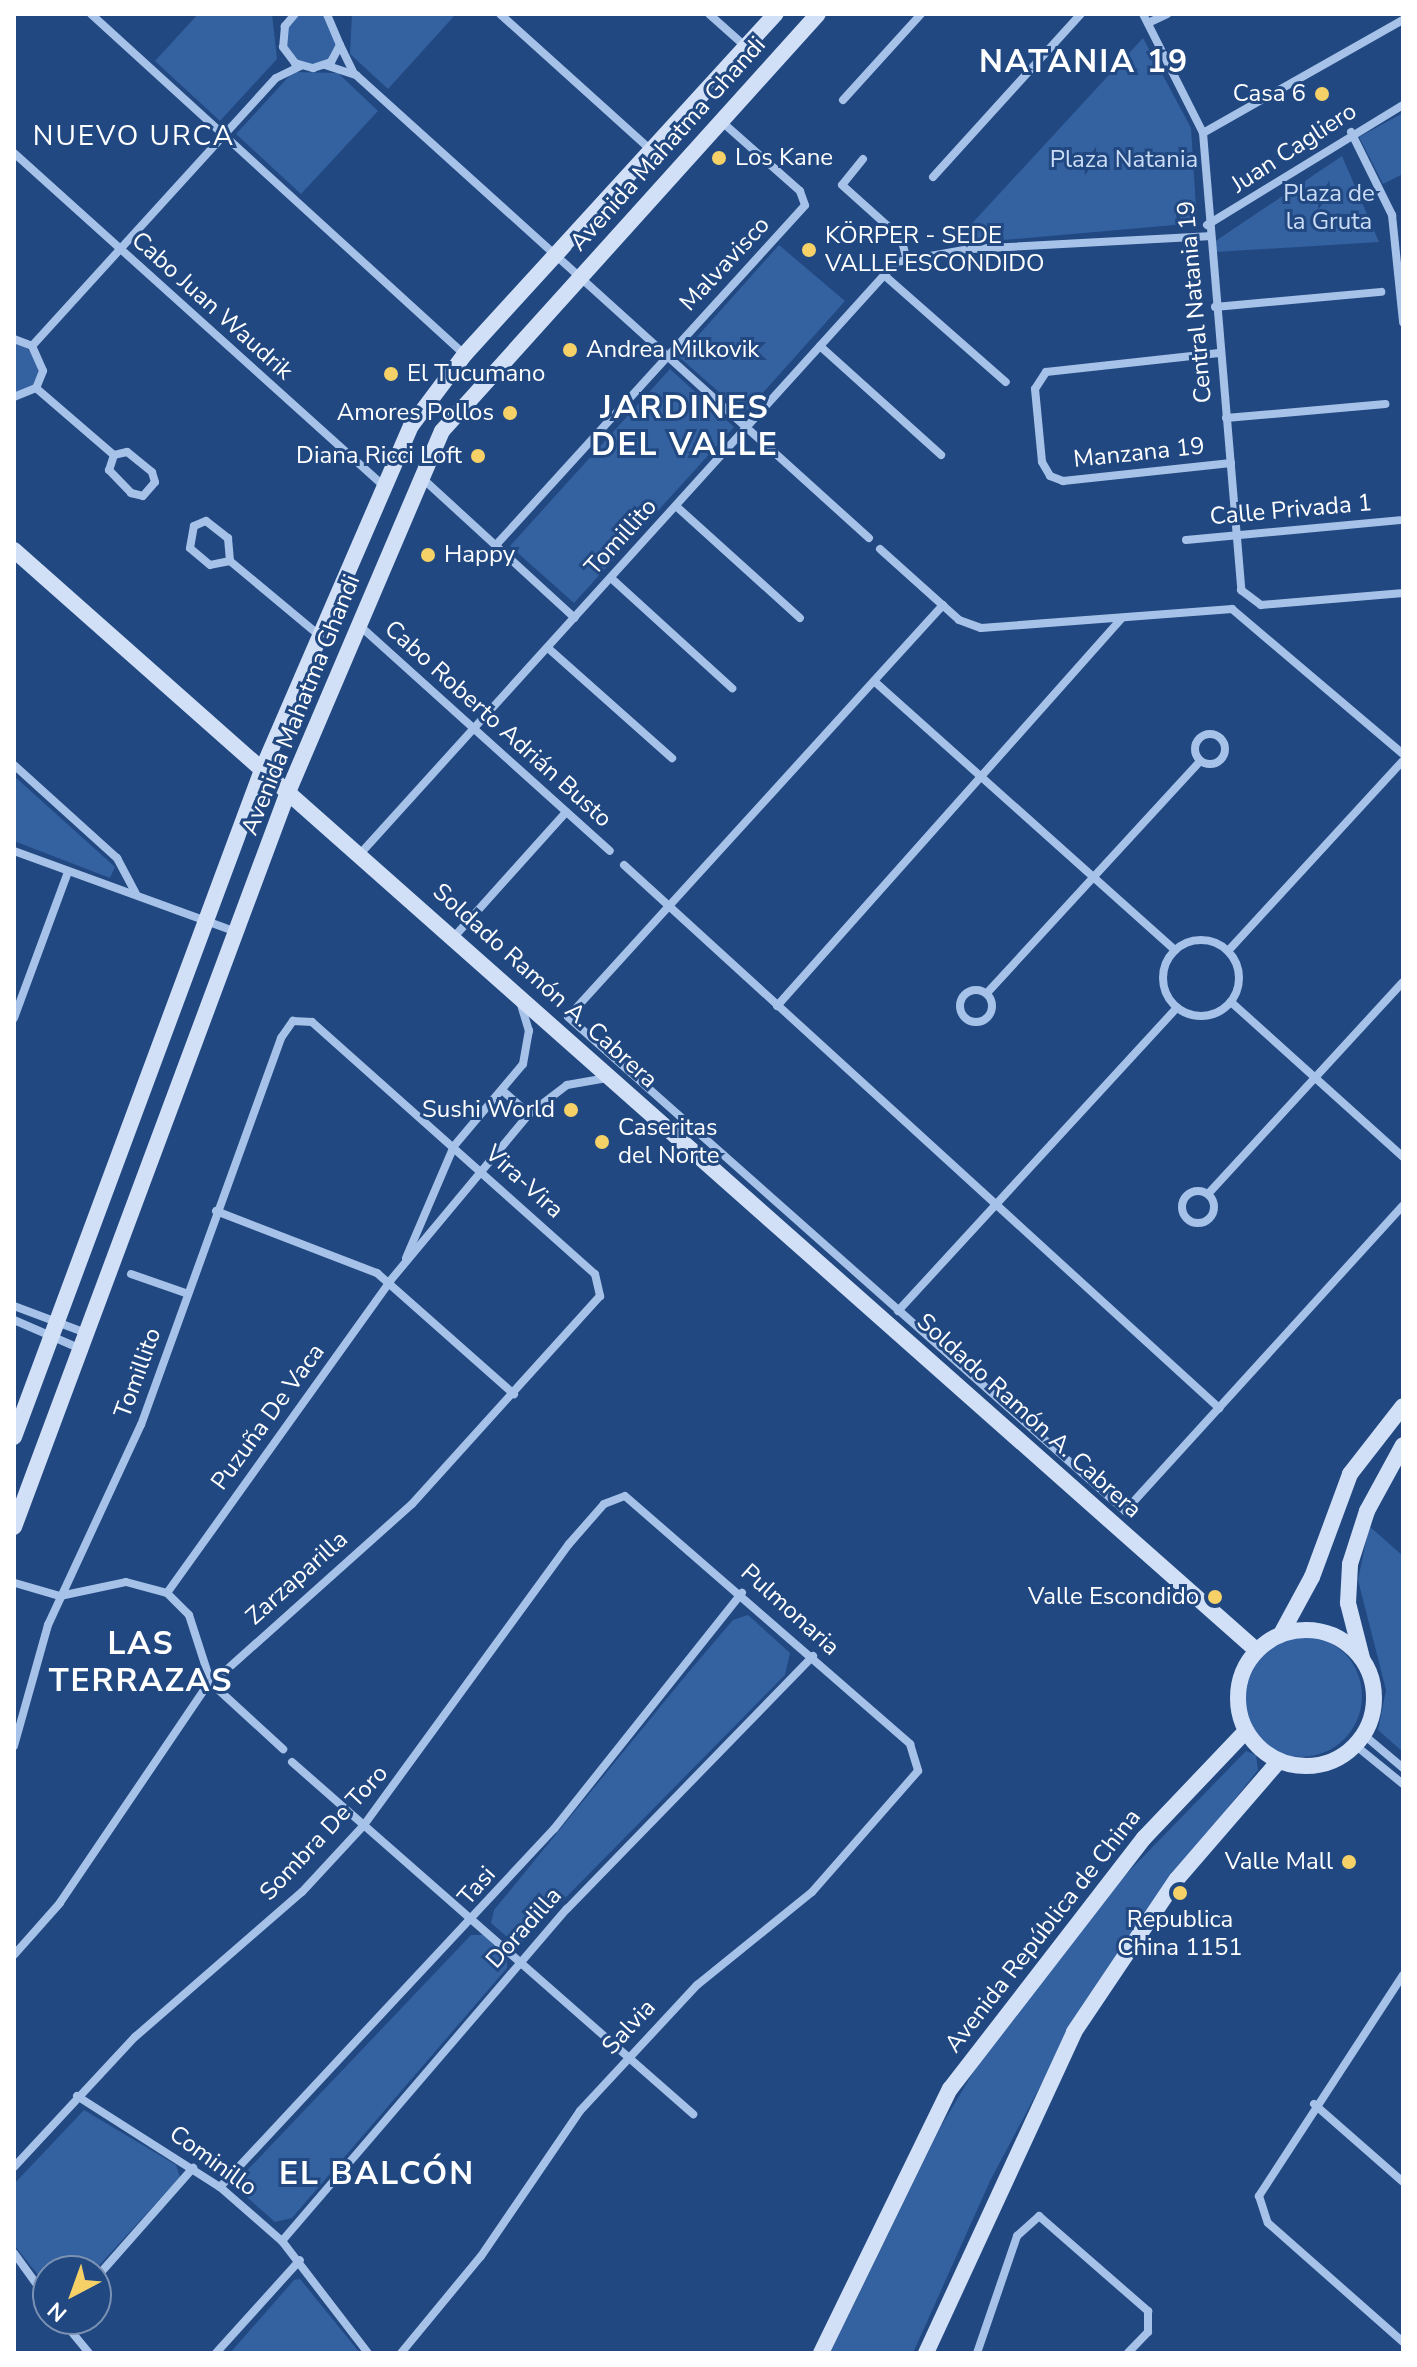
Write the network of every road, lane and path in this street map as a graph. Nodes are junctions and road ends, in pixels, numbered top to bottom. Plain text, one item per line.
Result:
1 (91, 14) edge
2 (281, 14) edge
3 (295, 14) edge
4 (327, 14) edge
5 (341, 14) edge
6 (500, 14) edge
7 (709, 14) edge
8 (776, 14) edge
9 (818, 14) edge
10 (921, 14) edge
11 (1081, 14) edge
12 (1143, 14) edge
13 (1167, 14) edge
14 (1403, 20) edge
15 (1148, 23) junction
16 (285, 26) junction
17 (340, 31) junction
18 (340, 45) junction
19 (746, 47) junction
20 (284, 49) junction
21 (325, 65) junction
22 (301, 66) junction
23 (356, 75) junction
24 (276, 78) junction
25 (843, 100) dead end
26 (1403, 105) edge
27 (721, 121) junction
28 (1351, 132) junction
29 (1203, 133) junction
30 (223, 135) junction
31 (650, 149) junction
32 (14, 153) edge
33 (863, 159) dead end
34 (933, 177) dead end
35 (1207, 225) junction
36 (1208, 236) junction
37 (119, 248) junction
38 (553, 256) junction
39 (906, 257) junction
40 (884, 275) junction
41 (578, 278) junction
42 (1381, 292) dead end
43 (1215, 307) junction
44 (1403, 322) edge
45 (14, 339) edge
46 (32, 346) junction
47 (820, 346) junction
48 (1219, 353) junction
49 (465, 354) junction
50 (668, 356) junction
51 (1006, 382) dead end
52 (36, 388) junction
53 (14, 397) edge
54 (1385, 404) dead end
55 (1226, 418) junction
56 (746, 426) junction
57 (114, 455) junction
58 (941, 455) dead end
59 (1231, 463) junction
60 (422, 478) junction
61 (384, 486) junction
62 (676, 506) junction
63 (1400, 520) dead end
64 (1236, 535) junction
65 (869, 538) dead end
66 (1186, 540) dead end
67 (496, 545) junction
68 (880, 549) dead end
69 (14, 550) edge
70 (230, 561) junction
71 (611, 578) junction
72 (1403, 593) edge
73 (943, 605) junction
74 (575, 618) junction
75 (800, 618) dead end
76 (1122, 618) junction
77 (360, 626) junction
78 (320, 636) junction
79 (548, 648) junction
80 (874, 681) junction
81 (732, 688) dead end
82 (474, 729) junction
83 (1403, 754) edge
84 (672, 758) dead end
85 (1200, 761) dead end
86 (1403, 761) edge
87 (14, 765) edge
88 (262, 770) junction
89 (982, 779) junction
90 (288, 792) junction
91 (566, 812) junction
92 (14, 851) edge
93 (610, 851) dead end
94 (360, 854) junction
95 (624, 865) dead end
96 (68, 872) junction
97 (1094, 878) junction
98 (136, 893) junction
99 (668, 906) junction
100 (208, 920) junction
101 (237, 933) junction
102 (454, 937) junction
103 (1175, 950) junction
104 (1228, 951) junction
105 (1403, 982) edge
106 (516, 993) junction
107 (987, 993) dead end
108 (1231, 1002) junction
109 (777, 1006) junction
110 (1177, 1008) junction
111 (14, 1018) edge
112 (302, 1020) joint
113 (1314, 1077) junction
114 (613, 1079) junction
115 (503, 1091) junction
116 (529, 1114) junction
117 (454, 1146) junction
118 (1403, 1157) edge
119 (484, 1173) junction
120 (1208, 1194) junction
121 (1403, 1205) edge
122 (994, 1207) junction
123 (216, 1211) junction
124 (403, 1265) junction
125 (131, 1274) dead end
126 (390, 1281) junction
127 (602, 1288) joint
128 (188, 1294) junction
129 (14, 1306) edge
130 (898, 1311) junction
131 (14, 1320) edge
132 (54, 1330) junction
133 (83, 1341) junction
134 (514, 1394) junction
135 (1403, 1406) edge
136 (1219, 1408) junction
137 (14, 1437) edge
138 (1403, 1445) edge
139 (625, 1496) joint
140 (14, 1527) edge
141 (15, 1583) edge
142 (167, 1593) junction
143 (742, 1593) junction
144 (60, 1596) junction
145 (1281, 1634) junction
146 (1257, 1651) junction
147 (813, 1656) junction
148 (1362, 1659) junction
149 (211, 1683) junction
150 (1246, 1731) junction
151 (1359, 1740) junction
152 (14, 1746) edge
153 (283, 1749) dead end
154 (1279, 1761) junction
155 (292, 1762) dead end
156 (919, 1762) joint
157 (1403, 1768) edge
158 (1403, 1784) edge
159 (364, 1825) junction
160 (474, 1920) junction
161 (14, 1955) edge
162 (521, 1960) junction
163 (1402, 1980) edge
164 (629, 2056) junction
165 (77, 2096) junction
166 (1314, 2104) junction
167 (693, 2114) dead end
168 (14, 2167) edge
169 (193, 2168) junction
170 (1403, 2182) edge
171 (220, 2187) junction
172 (282, 2241) junction
173 (14, 2253) edge
174 (112, 2260) edge
175 (300, 2260) junction
176 (32, 2278) edge
177 (74, 2335) edge
178 (1403, 2342) edge
179 (89, 2353) edge
180 (216, 2353) edge
181 (368, 2353) edge
182 (401, 2353) edge
183 (821, 2353) edge
184 (926, 2353) edge
185 (977, 2353) edge
186 (1128, 2353) edge

1 - 30 street
2 - 16 street
3 - 16 street
4 - 17 street
5 - 17 street
6 - 31 street
7 - 19 street
8 - 19 main road, Avenida Mahatma Ghandi
9 - 27 main road, Avenida Mahatma Ghandi
10 - 25 street
11 - 34 street
12 - 15 street, Central Natania 19
13 - 15 street
14 - 29 street
15 - 29 street, Central Natania 19
16 - 20 street
17 - 18 street
18 - 21 street
18 - 23 street
19 - 31 main road, Avenida Mahatma Ghandi
20 - 22 street
20 - 24 street
21 - 22 street
21 - 23 street
22 - 24 street
23 - 38 street
24 - 30 street
26 - 28 street, Juan Cagliero
27 - 41 main road, Avenida Mahatma Ghandi
27 - 50 street, Malvavisco
28 - 35 street, Juan Cagliero
28 - 44 street
29 - 35 street, Central Natania 19
30 - 37 street
30 - 49 street
31 - 38 main road, Avenida Mahatma Ghandi
32 - 37 street, Cabo Juan Waudrik
33 - 39 street
35 - 36 street, Central Natania 19
36 - 39 street
36 - 43 street, Central Natania 19
37 - 46 street
37 - 61 street, Cabo Juan Waudrik
38 - 41 street
38 - 49 main road, Avenida Mahatma Ghandi
39 - 40 street, Tomillito
40 - 47 street, Tomillito
40 - 51 street
41 - 50 street
41 - 60 main road, Avenida Mahatma Ghandi
42 - 43 street
43 - 48 street, Central Natania 19
45 - 46 street
46 - 52 street
47 - 56 street, Tomillito
47 - 58 street
48 - 55 street, Central Natania 19
48 - 59 street, Manzana 19
49 - 61 main road, Avenida Mahatma Ghandi
50 - 56 street
50 - 67 street, Malvavisco
52 - 53 street
52 - 57 street
54 - 55 street
55 - 59 street, Central Natania 19
56 - 62 street, Tomillito
56 - 65 street
57 - 57 street
59 - 64 street, Central Natania 19
60 - 67 street
60 - 77 main road, Avenida Mahatma Ghandi
61 - 78 main road, Avenida Mahatma Ghandi
62 - 71 street, Tomillito
62 - 75 street
63 - 64 street, Calle Privada 1
64 - 66 street, Calle Privada 1
64 - 72 street, Central Natania 19
67 - 74 street
68 - 73 street
69 - 88 main road, Soldado Ramón A. Cabrera
70 - 70 street
70 - 78 street
71 - 74 street, Tomillito
71 - 81 street
73 - 76 street
73 - 80 street
74 - 79 street, Tomillito
76 - 83 street
76 - 89 street
77 - 82 street, Cabo Roberto Adrián Busto
77 - 90 main road, Avenida Mahatma Ghandi
78 - 88 main road, Avenida Mahatma Ghandi
79 - 82 street, Tomillito
79 - 84 street
80 - 89 street
80 - 99 street
82 - 91 street, Cabo Roberto Adrián Busto
82 - 94 street, Tomillito
85 - 97 street
86 - 104 street
87 - 98 street
88 - 90 main road, Soldado Ramón A. Cabrera
88 - 100 main road, Avenida Mahatma Ghandi
89 - 97 street
89 - 109 street
90 - 94 main road, Soldado Ramón A. Cabrera
90 - 101 main road, Avenida Mahatma Ghandi
91 - 93 street, Cabo Roberto Adrián Busto
91 - 102 street
92 - 96 street
94 - 102 main road, Soldado Ramón A. Cabrera
95 - 99 street
96 - 98 street
96 - 111 street
97 - 103 street
97 - 107 street
98 - 100 street
99 - 109 street
99 - 130 street
100 - 101 street
100 - 132 main road, Avenida Mahatma Ghandi
101 - 133 main road, Avenida Mahatma Ghandi
102 - 106 main road, Soldado Ramón A. Cabrera
103 - 104 street
103 - 110 street
104 - 108 street
105 - 113 street
106 - 114 main road, Soldado Ramón A. Cabrera
106 - 115 street
108 - 110 street
108 - 113 street
109 - 122 street
110 - 122 street
112 - 117 street, Vira-Vira
112 - 123 street, Tomillito
113 - 118 street
113 - 120 street
114 - 116 street
114 - 146 main road, Soldado Ramón A. Cabrera
115 - 116 street
115 - 117 street
116 - 119 street
117 - 119 street, Vira-Vira
117 - 124 street
119 - 124 street
119 - 127 street, Vira-Vira
120 - 120 street
121 - 136 street
122 - 130 street
122 - 136 street
123 - 126 street
123 - 128 street, Tomillito
124 - 126 street, Puzuña De Vaca
125 - 128 street
126 - 134 street
126 - 142 street, Puzuña De Vaca
127 - 134 street, Zarzaparilla
128 - 144 street, Tomillito
129 - 132 street
130 - 136 street
131 - 132 street
132 - 133 street
132 - 133 street
132 - 137 main road, Avenida Mahatma Ghandi
133 - 140 main road, Avenida Mahatma Ghandi
134 - 149 street, Zarzaparilla
135 - 145 main road
138 - 148 main road
139 - 143 street, Pulmonaria
139 - 159 street, Sombra De Toro
141 - 144 street
142 - 144 street
142 - 149 street
143 - 147 street, Pulmonaria
143 - 160 street, Tasi
144 - 152 street, Tomillito
145 - 146 main road
145 - 148 main road
146 - 150 main road
147 - 156 street, Pulmonaria
147 - 162 street, Doradilla
148 - 151 main road
149 - 153 street
149 - 161 street, Zarzaparilla
150 - 154 main road
150 - 183 main road, Avenida República de China
151 - 154 main road
151 - 157 street
151 - 158 street
154 - 184 main road
155 - 159 street
156 - 164 street, Salvia
159 - 160 street
159 - 165 street, Sombra De Toro
160 - 162 street
160 - 171 street, Tasi
162 - 164 street
162 - 172 street, Doradilla
163 - 166 street
164 - 167 street
164 - 182 street, Salvia
165 - 168 street, Sombra De Toro
165 - 169 street, Cominillo
166 - 170 street
166 - 178 street
169 - 171 street, Cominillo
169 - 174 street
171 - 172 street, Cominillo
172 - 175 street, Cominillo
173 - 176 street
175 - 180 street
175 - 181 street, Cominillo
177 - 179 street
185 - 186 street

